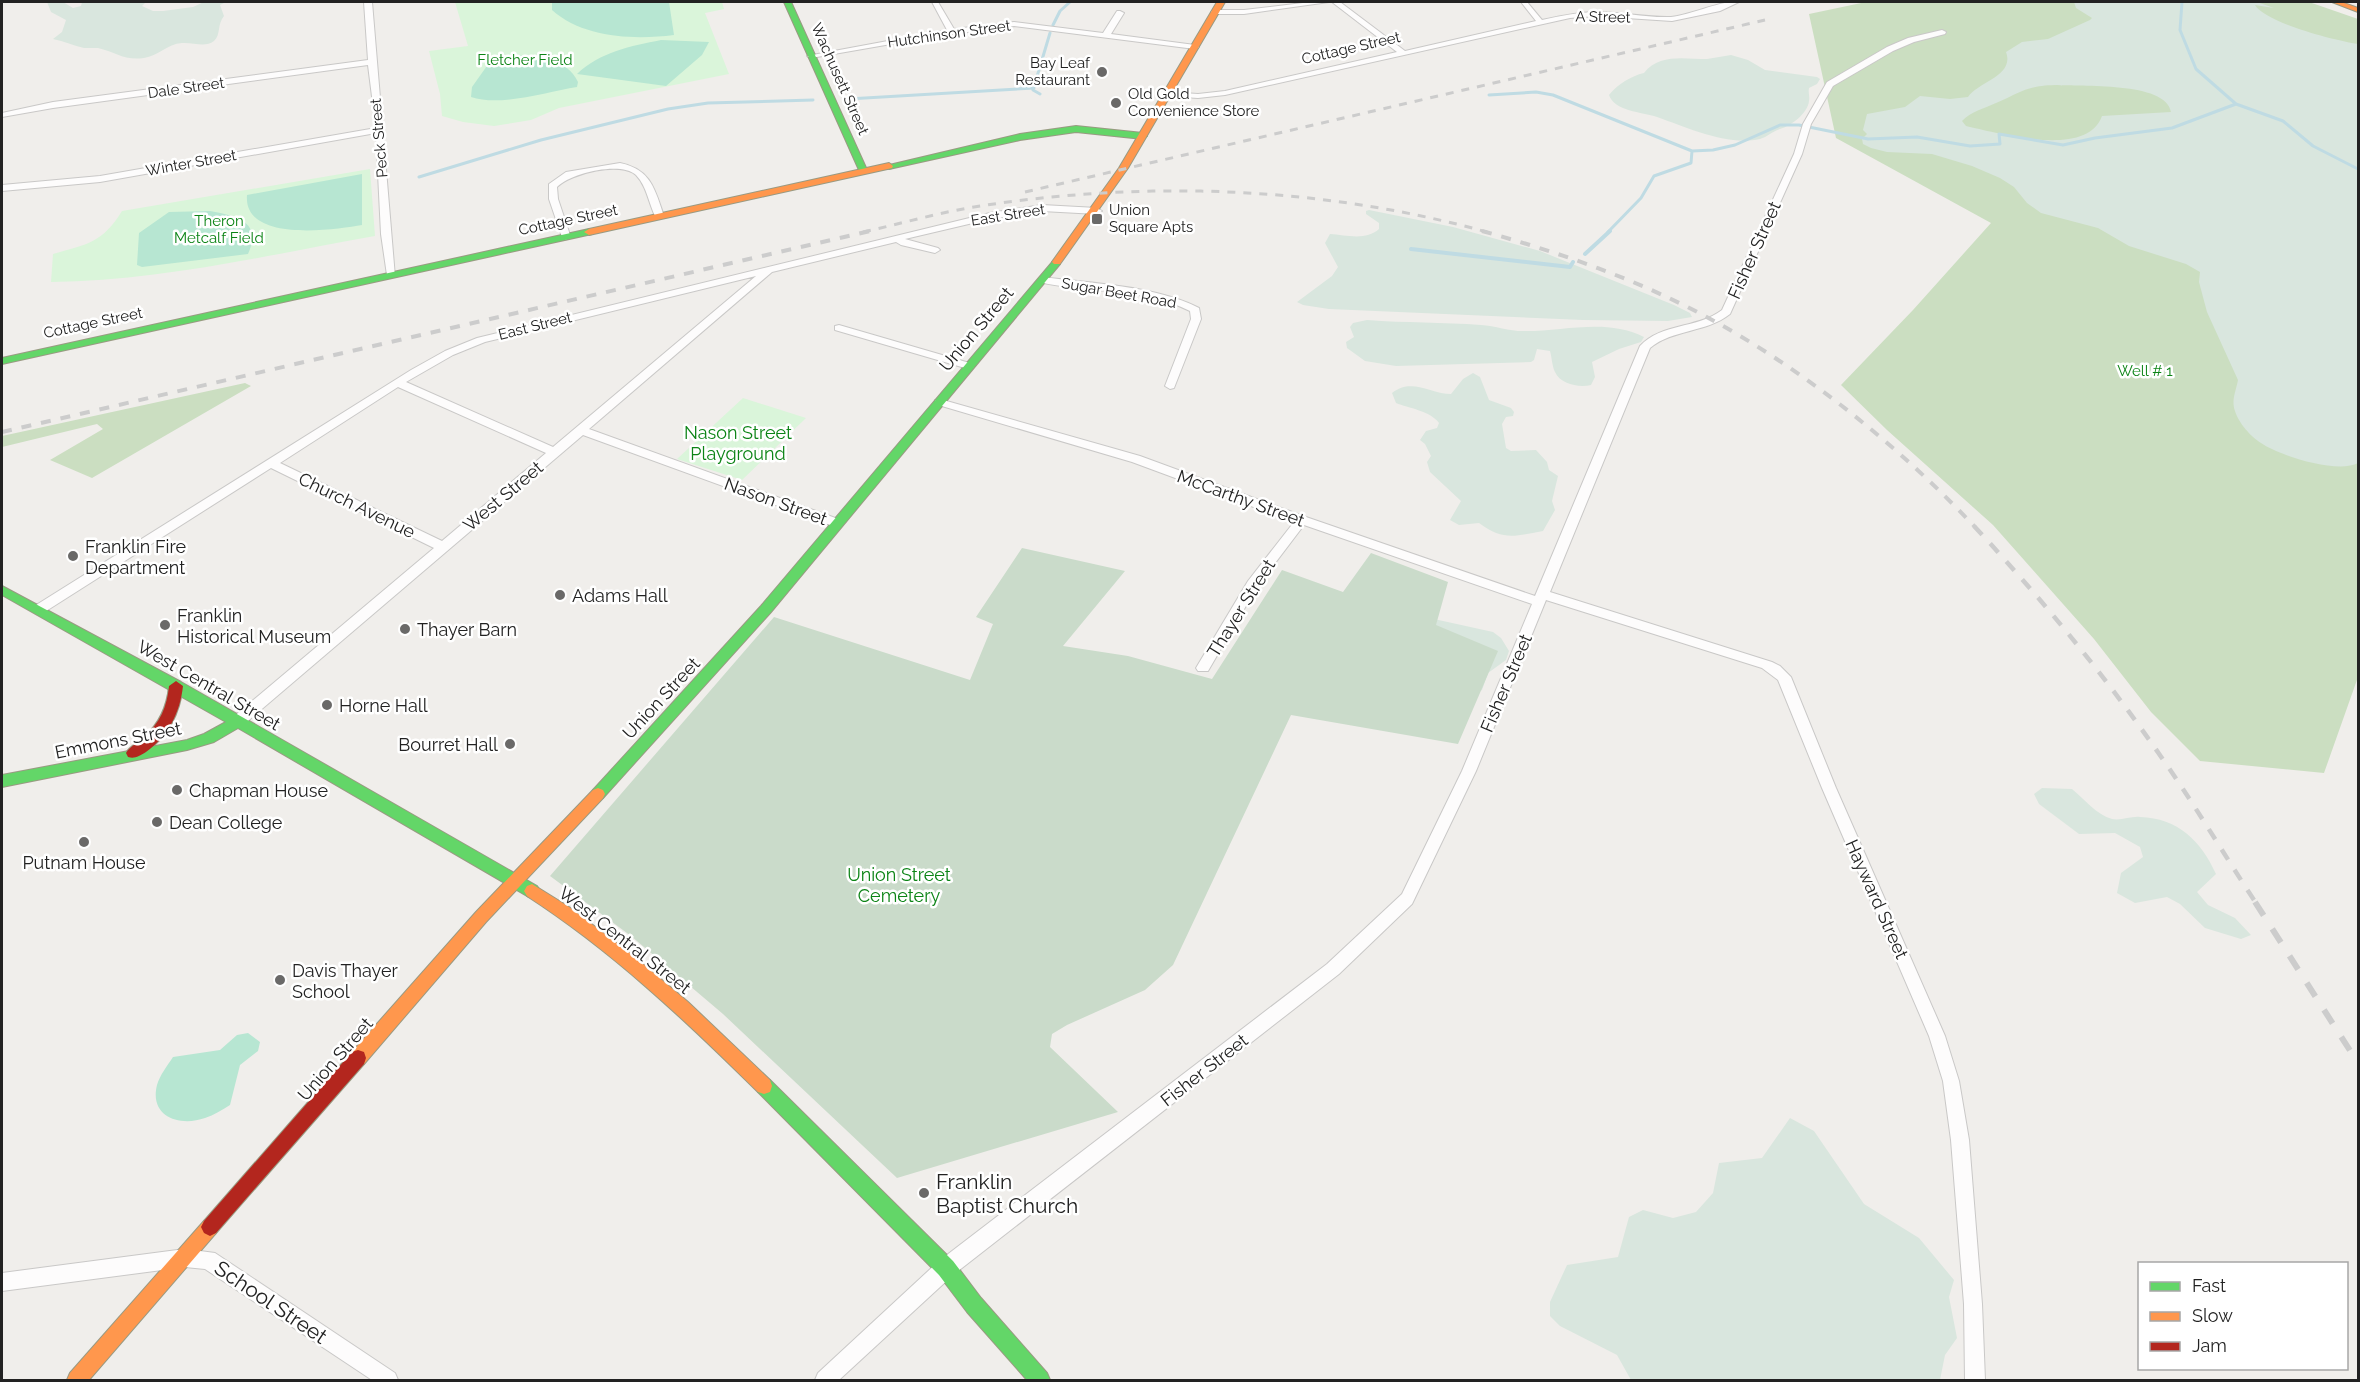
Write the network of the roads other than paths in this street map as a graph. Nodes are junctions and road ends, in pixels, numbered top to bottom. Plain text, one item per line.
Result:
1 (368, 2) edge
2 (787, 2) edge
3 (935, 2) edge
4 (1325, 2) edge
5 (1336, 2) edge
6 (1524, 2) edge
7 (1735, 2) edge
8 (2335, 2) edge
9 (1218, 7) edge
10 (2358, 10) edge
11 (1120, 13) dead end
12 (1540, 22) junction
13 (952, 32) junction
14 (1942, 32) dead end
15 (1106, 35) junction
16 (1194, 47) junction
17 (1403, 53) junction
18 (811, 56) junction
19 (372, 62) junction
20 (1168, 94) junction
21 (2, 115) edge
22 (380, 130) junction
23 (1143, 136) junction
24 (863, 171) junction
25 (2, 188) edge
26 (1097, 211) junction
27 (659, 216) junction
28 (566, 238) junction
29 (897, 238) junction
30 (935, 250) dead end
31 (769, 269) junction
32 (392, 275) junction
33 (1042, 280) junction
34 (839, 328) dead end
35 (2, 361) edge
36 (969, 366) junction
37 (398, 383) junction
38 (1170, 386) dead end
39 (939, 402) junction
40 (581, 430) junction
41 (554, 452) junction
42 (271, 464) junction
43 (1302, 520) junction
44 (837, 523) junction
45 (443, 547) junction
46 (2, 590) edge
47 (1541, 598) junction
48 (38, 610) junction
49 (1203, 668) dead end
50 (176, 686) junction
51 (237, 722) junction
52 (120, 759) junction
53 (2, 781) edge
54 (517, 882) junction
55 (185, 1258) junction
56 (946, 1268) junction
57 (2, 1282) edge
58 (77, 1380) edge
59 (388, 1380) edge
60 (825, 1380) edge
61 (1040, 1380) edge
62 (1975, 1380) edge

1 - 19 street, Peck Street
2 - 18 main road, Wachusett Street
3 - 13 street
4 - 9 street
5 - 17 street
6 - 12 street
7 - 12 street, A Street
8 - 10 main road
9 - 16 main road, Union Street
11 - 15 street
12 - 17 street, Cottage Street
13 - 15 street, Hutchinson Street
13 - 18 street, Hutchinson Street
14 - 47 street, Fisher Street
15 - 16 street, Hutchinson Street
16 - 20 main road, Union Street
17 - 20 street, Cottage Street
18 - 24 main road, Wachusett Street
19 - 21 street, Dale Street
19 - 22 street, Peck Street
20 - 23 main road, Union Street
22 - 25 street, Winter Street
22 - 32 street, Peck Street
23 - 24 main road, Cottage Street
23 - 26 main road, Union Street
24 - 27 main road, Cottage Street
26 - 29 street, East Street
26 - 33 main road, Union Street
27 - 28 main road, Cottage Street
27 - 28 street
28 - 32 main road, Cottage Street
29 - 30 street
29 - 31 street, East Street
31 - 37 street, East Street
31 - 40 street, West Street
32 - 35 main road, Cottage Street
33 - 36 main road, Union Street
33 - 38 street, Sugar Beet Road
34 - 36 street
36 - 39 main road, Union Street
37 - 41 street
37 - 42 street, East Street
39 - 43 street, McCarthy Street
39 - 44 main road, Union Street
40 - 41 street, West Street
40 - 44 street, Nason Street
41 - 45 street, West Street
42 - 45 street, Church Avenue
42 - 48 street, East Street
43 - 47 street, McCarthy Street
43 - 49 street, Thayer Street
44 - 54 main road, Union Street
45 - 51 street, West Street
46 - 48 main road, West Central Street
47 - 56 street, Fisher Street
47 - 62 street, Hayward Street
48 - 50 main road, West Central Street
50 - 51 main road, West Central Street
50 - 52 main road
51 - 52 main road, Emmons Street
51 - 54 main road, West Central Street
52 - 53 main road, Emmons Street
54 - 55 main road, Union Street
54 - 56 main road, West Central Street
55 - 57 street, School Street
55 - 58 main road, Union Street
55 - 59 street, School Street
56 - 60 street
56 - 61 main road, West Central Street

